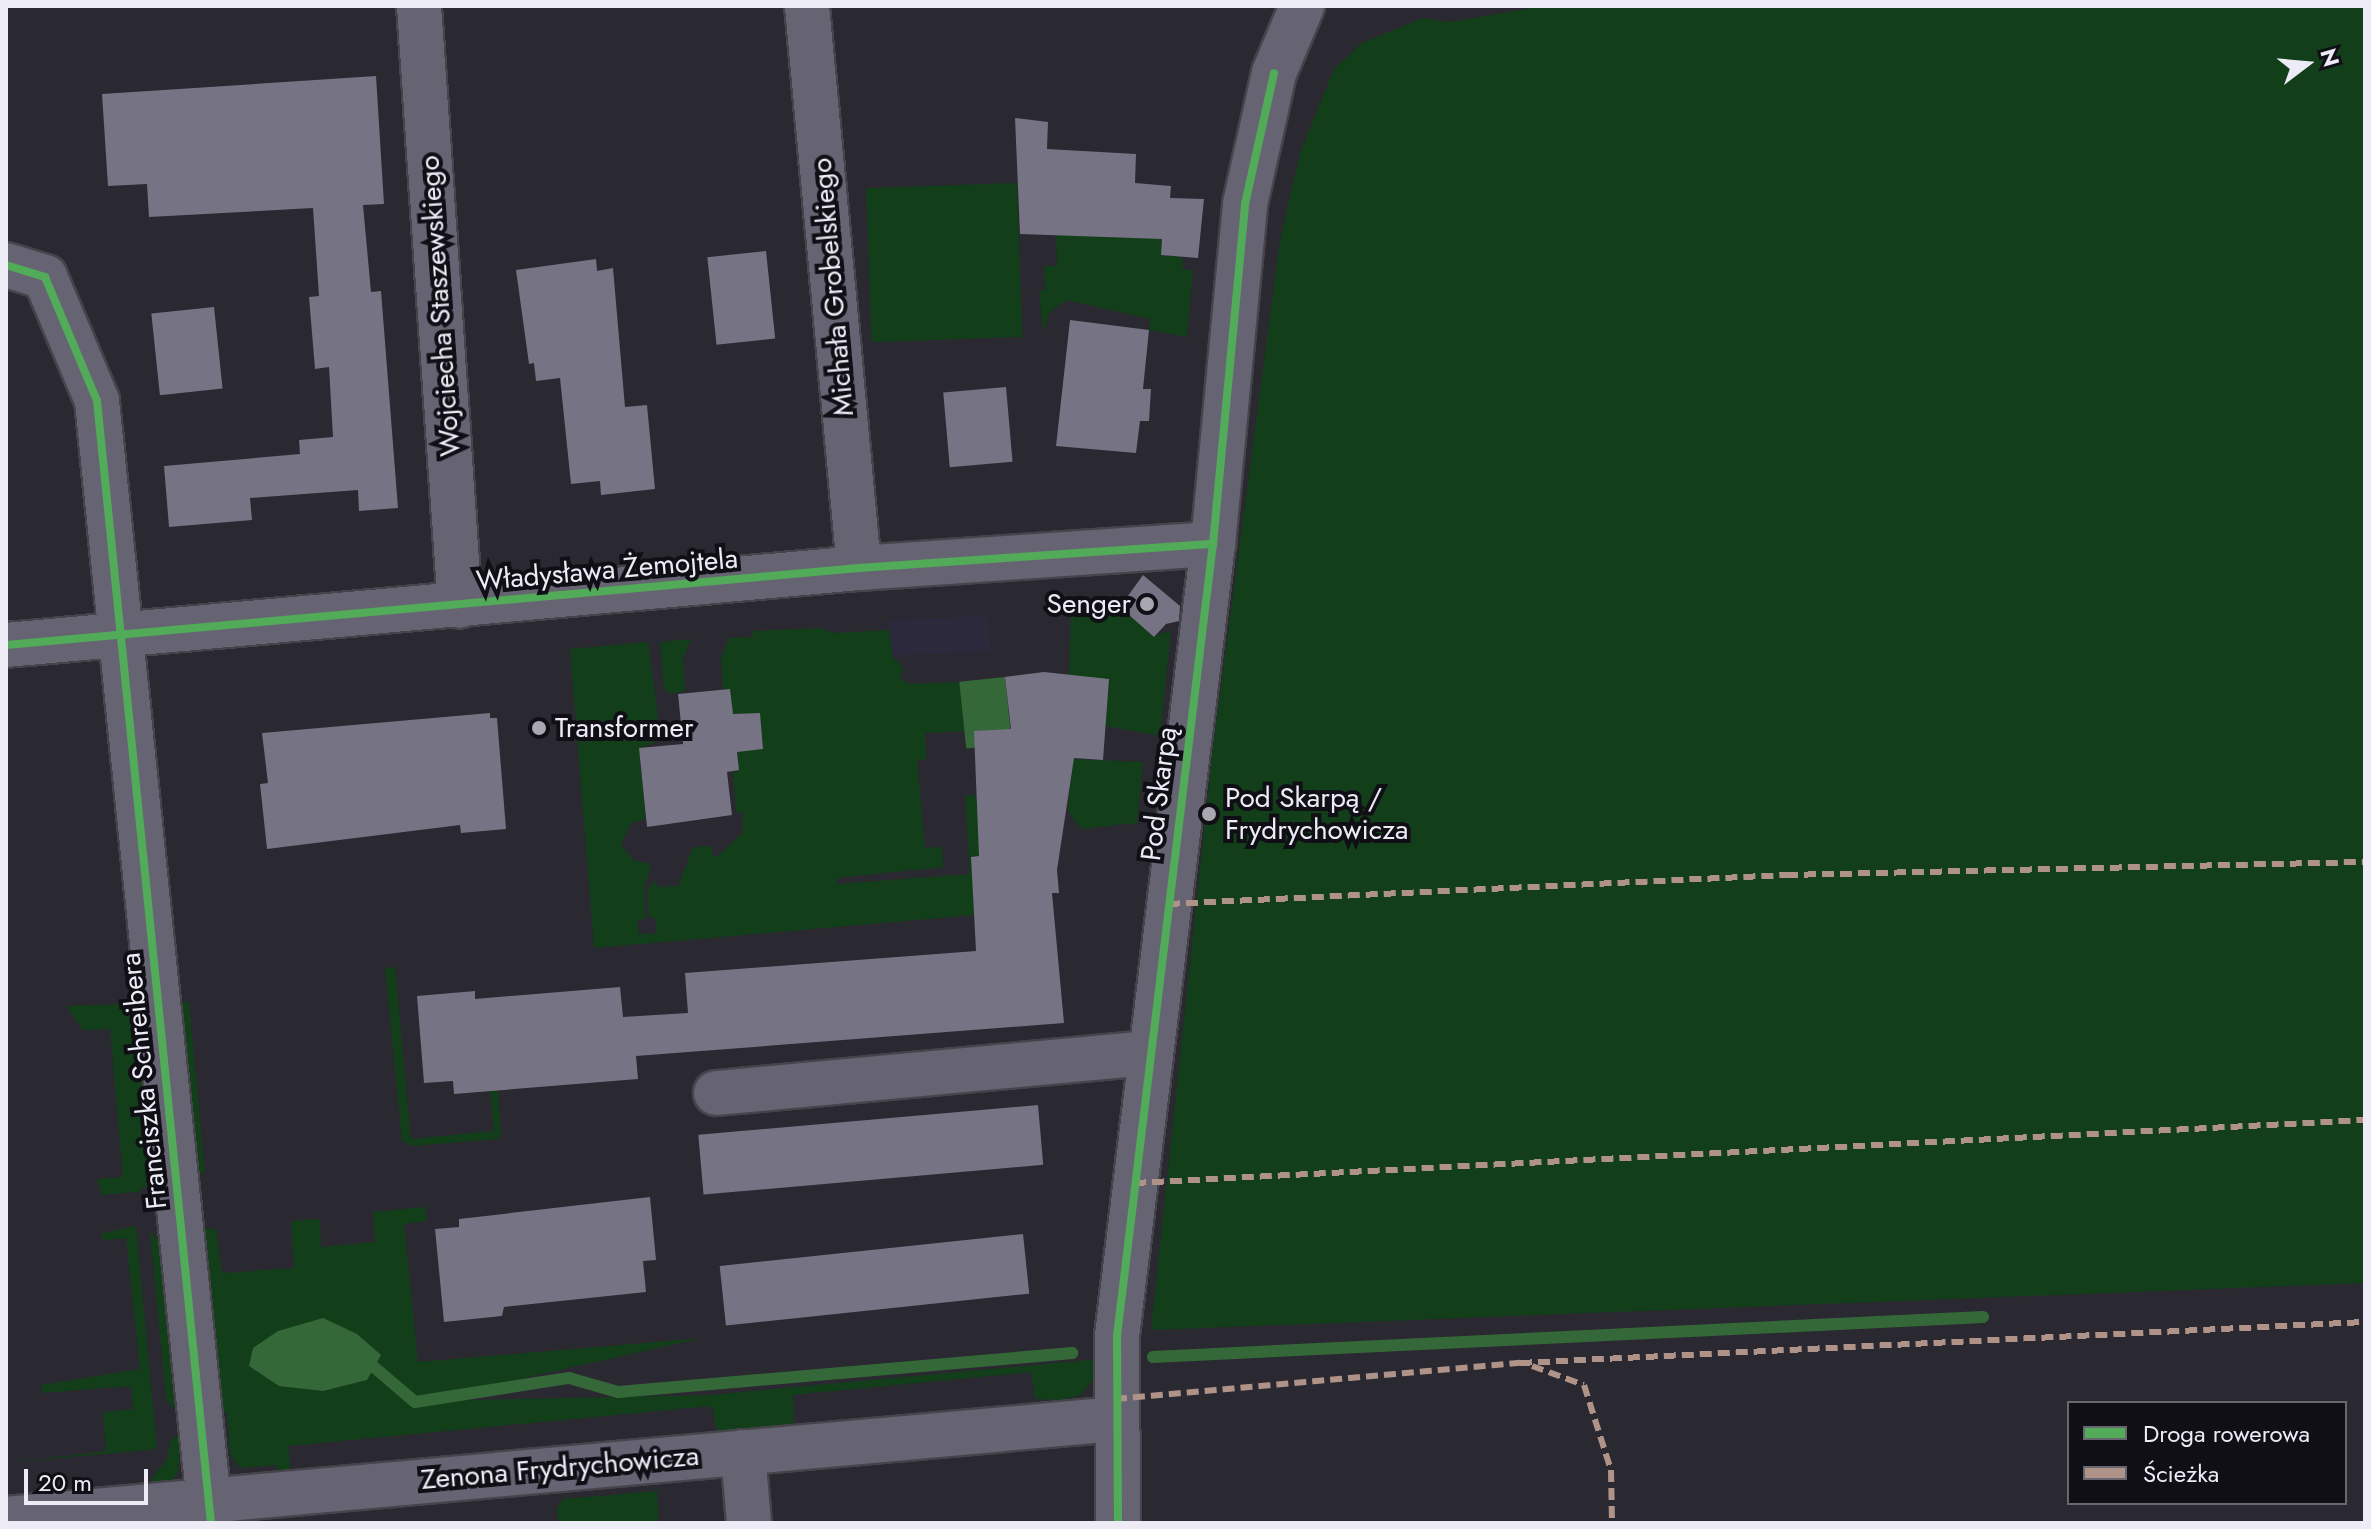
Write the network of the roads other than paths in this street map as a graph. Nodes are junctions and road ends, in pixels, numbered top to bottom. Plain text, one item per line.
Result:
1 (419, 6) edge
2 (807, 6) edge
3 (1280, 6) edge
4 (1302, 6) edge
5 (1274, 73) junction
6 (6, 265) edge
7 (1213, 544) junction
8 (859, 568) junction
9 (460, 606) junction
10 (120, 634) junction
11 (6, 645) edge
12 (1149, 1053) junction
13 (716, 1093) dead end
14 (1115, 1419) junction
15 (743, 1452) junction
16 (210, 1511) edge
17 (6, 1519) edge
18 (53, 1519) edge
19 (749, 1523) edge
20 (1118, 1523) edge

1 - 9 street, Wojciecha Staszewskiego
2 - 8 street, Michała Grobelskiego
3 - 5 street, Pod Skarpą
4 - 5 street, Pod Skarpą
5 - 7 street, Pod Skarpą
6 - 10 street, Franciszka Schreibera
7 - 8 street, Władysława Żemojtela
7 - 12 street, Pod Skarpą
8 - 9 street, Władysława Żemojtela
9 - 10 street, Władysława Żemojtela
10 - 11 street, Władysława Żemojtela
10 - 16 street, Franciszka Schreibera
12 - 13 street
12 - 14 street, Pod Skarpą
14 - 15 street, Zenona Frydrychowicza
14 - 20 street, Pod Skarpą
15 - 16 street, Zenona Frydrychowicza
15 - 19 street
16 - 18 street, Zenona Frydrychowicza
17 - 18 street, Zenona Frydrychowicza

